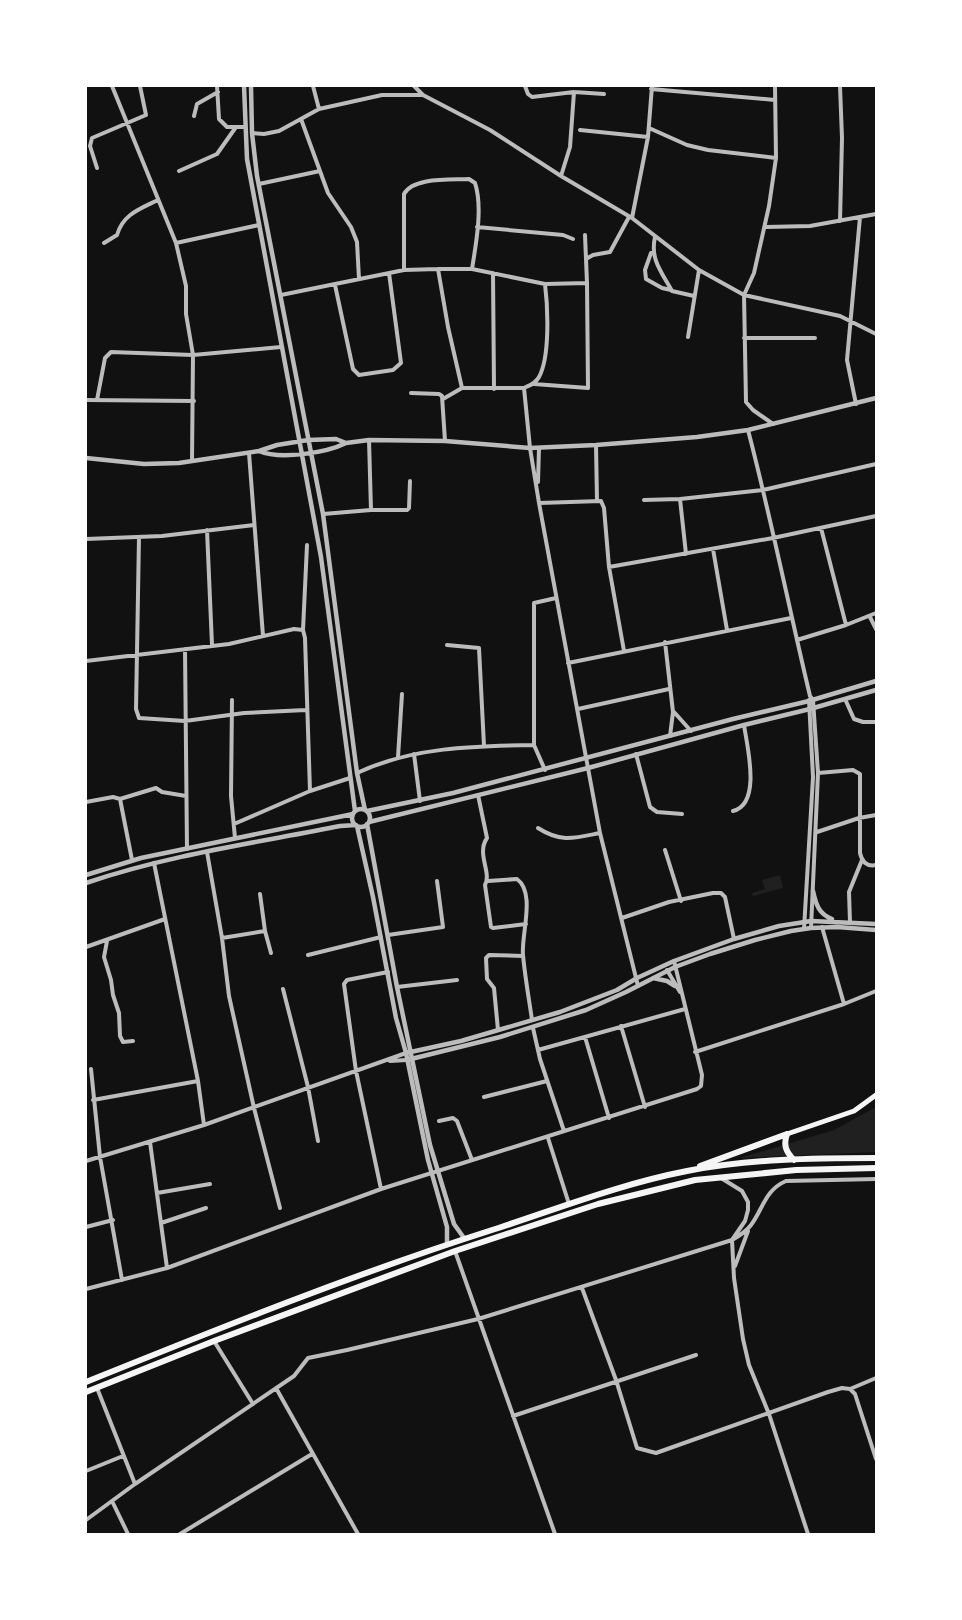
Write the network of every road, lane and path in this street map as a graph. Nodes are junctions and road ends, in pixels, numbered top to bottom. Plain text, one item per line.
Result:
1 (112, 86) edge
2 (140, 86) edge
3 (218, 86) edge
4 (244, 86) edge
5 (251, 86) edge
6 (314, 86) edge
7 (414, 86) edge
8 (525, 86) edge
9 (775, 86) edge
10 (840, 86) edge
11 (651, 87) edge
12 (219, 92) junction
13 (574, 92) junction
14 (604, 94) dead end
15 (423, 95) junction
16 (775, 100) junction
17 (319, 109) junction
18 (194, 116) dead end
19 (302, 119) junction
20 (127, 124) junction
21 (236, 127) junction
22 (245, 127) junction
23 (648, 128) junction
24 (580, 130) dead end
25 (252, 133) junction
26 (648, 137) junction
27 (776, 158) junction
28 (97, 168) dead end
29 (179, 171) dead end
30 (320, 171) junction
31 (561, 176) junction
32 (259, 184) junction
33 (158, 200) junction
34 (876, 214) edge
35 (860, 217) junction
36 (630, 218) junction
37 (840, 221) junction
38 (259, 225) junction
39 (477, 227) junction
40 (766, 227) junction
41 (585, 235) dead end
42 (656, 237) junction
43 (573, 239) dead end
44 (104, 243) dead end
45 (176, 243) junction
46 (653, 247) junction
47 (586, 259) junction
48 (438, 268) junction
49 (472, 269) junction
50 (404, 270) junction
51 (699, 270) junction
52 (389, 273) junction
53 (493, 273) junction
54 (359, 279) junction
55 (587, 283) junction
56 (545, 284) junction
57 (335, 285) junction
58 (672, 291) junction
59 (281, 295) junction
60 (744, 295) junction
61 (694, 296) junction
62 (850, 321) junction
63 (876, 334) edge
64 (688, 337) dead end
65 (744, 338) junction
66 (815, 338) dead end
67 (281, 347) junction
68 (193, 355) junction
69 (534, 384) junction
70 (462, 388) junction
71 (524, 388) junction
72 (494, 389) junction
73 (411, 393) dead end
74 (443, 399) junction
75 (86, 400) edge
76 (97, 400) junction
77 (876, 400) edge
78 (194, 401) junction
79 (856, 404) junction
80 (773, 424) junction
81 (748, 430) junction
82 (308, 440) junction
83 (369, 440) junction
84 (445, 441) junction
85 (298, 442) junction
86 (346, 442) junction
87 (596, 446) junction
88 (530, 448) junction
89 (539, 448) junction
90 (259, 452) junction
91 (311, 452) junction
92 (249, 453) junction
93 (300, 453) junction
94 (86, 458) edge
95 (192, 461) junction
96 (876, 464) edge
97 (410, 481) dead end
98 (764, 490) junction
99 (537, 492) junction
100 (680, 499) junction
101 (644, 500) dead end
102 (597, 501) junction
103 (539, 503) junction
104 (371, 510) junction
105 (323, 514) junction
106 (876, 516) edge
107 (254, 525) junction
108 (821, 528) junction
109 (207, 530) junction
110 (139, 537) junction
111 (773, 538) junction
112 (86, 539) edge
113 (307, 545) dead end
114 (713, 549) junction
115 (686, 554) junction
116 (609, 567) junction
117 (556, 598) junction
118 (876, 613) edge
119 (870, 617) junction
120 (791, 618) junction
121 (846, 625) junction
122 (876, 629) edge
123 (303, 630) junction
124 (727, 630) junction
125 (262, 636) junction
126 (796, 640) junction
127 (665, 642) junction
128 (212, 645) junction
129 (447, 645) dead end
130 (185, 649) junction
131 (624, 651) junction
132 (137, 656) junction
133 (86, 661) edge
134 (568, 663) junction
135 (876, 681) edge
136 (669, 689) junction
137 (876, 690) edge
138 (402, 694) dead end
139 (811, 699) junction
140 (845, 699) junction
141 (232, 700) dead end
142 (578, 709) junction
143 (812, 709) junction
144 (306, 710) junction
145 (673, 712) junction
146 (232, 716) junction
147 (185, 721) junction
148 (876, 722) edge
149 (744, 725) junction
150 (691, 730) junction
151 (670, 736) junction
152 (534, 745) junction
153 (483, 746) junction
154 (414, 754) junction
155 (636, 754) junction
156 (398, 757) junction
157 (587, 758) junction
158 (588, 768) junction
159 (545, 770) junction
160 (818, 772) junction
161 (357, 773) junction
162 (350, 778) junction
163 (310, 791) junction
164 (477, 794) junction
165 (186, 796) junction
166 (120, 799) junction
167 (420, 801) junction
168 (86, 802) edge
169 (366, 811) junction
170 (733, 811) dead end
171 (354, 812) junction
172 (682, 814) dead end
173 (876, 815) edge
174 (859, 818) junction
175 (368, 823) junction
176 (234, 824) junction
177 (357, 826) junction
178 (538, 828) dead end
179 (817, 832) junction
180 (600, 833) junction
181 (235, 838) junction
182 (187, 849) junction
183 (665, 850) dead end
184 (207, 852) junction
185 (132, 860) junction
186 (861, 860) junction
187 (154, 863) junction
188 (876, 865) edge
189 (86, 875) edge
190 (437, 881) dead end
191 (488, 881) junction
192 (86, 883) edge
193 (813, 891) junction
194 (260, 894) dead end
195 (681, 901) junction
196 (622, 918) junction
197 (165, 919) junction
198 (811, 921) junction
199 (820, 921) junction
200 (803, 922) junction
201 (840, 922) junction
202 (850, 922) junction
203 (526, 924) junction
204 (876, 924) edge
205 (822, 927) junction
206 (811, 928) junction
207 (804, 929) junction
208 (876, 930) edge
209 (265, 931) junction
210 (388, 935) junction
211 (381, 937) junction
212 (222, 938) junction
213 (734, 939) junction
214 (106, 941) junction
215 (86, 947) edge
216 (271, 953) dead end
217 (308, 955) dead end
218 (523, 956) junction
219 (674, 961) junction
220 (675, 967) junction
221 (667, 968) junction
222 (388, 972) junction
223 (637, 978) junction
224 (653, 978) junction
225 (457, 980) dead end
226 (638, 986) junction
227 (675, 986) junction
228 (397, 987) junction
229 (283, 989) dead end
230 (876, 991) edge
231 (680, 993) junction
232 (844, 1004) junction
233 (685, 1009) junction
234 (532, 1020) junction
235 (621, 1026) junction
236 (533, 1028) junction
237 (498, 1031) junction
238 (585, 1037) junction
239 (133, 1041) dead end
240 (538, 1050) junction
241 (409, 1052) junction
242 (695, 1052) junction
243 (410, 1060) junction
244 (389, 1061) junction
245 (91, 1069) dead end
246 (356, 1071) junction
247 (198, 1081) junction
248 (548, 1081) junction
249 (308, 1087) junction
250 (876, 1095) edge
251 (484, 1097) dead end
252 (93, 1100) junction
253 (645, 1107) junction
254 (254, 1108) junction
255 (609, 1118) junction
256 (439, 1120) dead end
257 (204, 1125) junction
258 (564, 1131) junction
259 (786, 1134) junction
260 (548, 1137) junction
261 (318, 1141) dead end
262 (150, 1142) junction
263 (100, 1157) junction
264 (876, 1158) edge
265 (472, 1160) junction
266 (794, 1160) junction
267 (86, 1161) edge
268 (876, 1167) edge
269 (796, 1170) junction
270 (437, 1171) junction
271 (686, 1171) junction
272 (431, 1174) junction
273 (719, 1177) junction
274 (876, 1179) edge
275 (210, 1184) dead end
276 (381, 1189) junction
277 (157, 1193) junction
278 (569, 1204) junction
279 (206, 1208) dead end
280 (280, 1208) dead end
281 (113, 1220) junction
282 (161, 1223) junction
283 (454, 1224) junction
284 (86, 1227) edge
285 (447, 1227) junction
286 (749, 1228) junction
287 (464, 1238) junction
288 (732, 1240) junction
289 (447, 1245) junction
290 (455, 1251) junction
291 (167, 1268) junction
292 (734, 1270) junction
293 (122, 1280) junction
294 (582, 1288) junction
295 (86, 1289) edge
296 (478, 1319) junction
297 (214, 1341) junction
298 (696, 1355) dead end
299 (876, 1378) edge
300 (615, 1380) junction
301 (86, 1382) edge
302 (97, 1388) junction
303 (276, 1388) junction
304 (850, 1389) junction
305 (86, 1392) edge
306 (253, 1404) junction
307 (770, 1414) junction
308 (513, 1416) junction
309 (876, 1441) edge
310 (871, 1442) junction
311 (312, 1455) junction
312 (123, 1456) junction
313 (876, 1459) edge
314 (86, 1471) edge
315 (135, 1484) junction
316 (112, 1501) junction
317 (86, 1520) edge
318 (190, 1529) junction
319 (128, 1534) edge
320 (180, 1534) edge
321 (192, 1534) edge
322 (358, 1534) edge
323 (555, 1534) edge
324 (808, 1534) edge

1 - 20 street
2 - 20 street
3 - 12 street
4 - 22 street
5 - 25 street
6 - 17 street
7 - 15 street
8 - 13 street
9 - 16 street
10 - 37 street
11 - 16 street
11 - 23 street
12 - 18 street
12 - 21 street
13 - 14 street
13 - 31 street
15 - 17 street
15 - 31 street
16 - 27 street
17 - 19 street
19 - 25 street
19 - 30 street
20 - 28 street
20 - 33 street
21 - 22 street
21 - 29 street
22 - 38 street
23 - 26 street
23 - 27 street
24 - 26 street
25 - 32 street
26 - 36 street
27 - 40 street
30 - 32 street
30 - 54 street
31 - 36 street
32 - 59 street
33 - 44 street
33 - 45 street
34 - 35 street
35 - 37 street
35 - 62 street
36 - 42 street
36 - 47 street
37 - 40 street
38 - 45 street
38 - 67 street
39 - 43 street
39 - 49 street
39 - 50 street
40 - 60 street
41 - 47 street
42 - 46 street
42 - 51 street
45 - 68 street
46 - 58 street
46 - 58 street
47 - 55 street
48 - 49 street
48 - 50 street
48 - 70 street
49 - 53 street
50 - 52 street
51 - 60 street
51 - 61 street
52 - 54 street
52 - 57 street
53 - 56 street
53 - 72 street
54 - 57 street
55 - 56 street
55 - 69 street
56 - 69 street
57 - 59 street
58 - 61 street
59 - 82 street
60 - 62 street
60 - 65 street
61 - 64 street
62 - 63 street
62 - 79 street
65 - 66 street
65 - 80 street
67 - 68 street
67 - 85 street
68 - 76 street
68 - 78 street
69 - 71 street
70 - 72 street
70 - 74 street
71 - 72 street
71 - 88 street
73 - 74 street
74 - 84 street
75 - 76 street
76 - 78 street
77 - 79 street
78 - 95 street
79 - 80 street
80 - 81 street
81 - 87 street
81 - 98 street
82 - 85 street
82 - 86 street
82 - 91 street
83 - 84 street
83 - 86 street
83 - 104 street
84 - 88 street
85 - 90 street
85 - 93 street
86 - 91 street
87 - 89 street
87 - 102 street
88 - 89 street
88 - 99 street
89 - 99 street
90 - 92 street
90 - 93 street
91 - 93 street
91 - 105 street
92 - 95 street
92 - 107 street
93 - 162 street
94 - 95 street
96 - 98 street
97 - 104 street
98 - 100 street
98 - 111 street
99 - 103 street
100 - 101 street
100 - 115 street
102 - 103 street
102 - 116 street
103 - 117 street
104 - 105 street
105 - 161 street
106 - 108 street
107 - 109 street
107 - 125 street
108 - 111 street
108 - 121 street
109 - 110 street
109 - 128 street
110 - 112 street
110 - 132 street
111 - 114 street
111 - 120 street
113 - 123 street
114 - 115 street
114 - 124 street
115 - 116 street
116 - 131 street
117 - 134 street
117 - 152 street
118 - 119 street
119 - 121 street
119 - 122 street
120 - 124 street
120 - 126 street
121 - 126 street
123 - 125 street
123 - 144 street
124 - 127 street
125 - 128 street
126 - 139 street
127 - 131 street
127 - 136 street
128 - 130 street
129 - 153 street
130 - 132 street
130 - 147 street
131 - 134 street
132 - 133 street
132 - 147 street
134 - 142 street
135 - 139 street
136 - 142 street
136 - 145 street
137 - 140 street
138 - 156 street
139 - 143 street
139 - 150 street
140 - 143 street
140 - 148 street
141 - 146 street
142 - 157 street
143 - 149 street
143 - 160 street
143 - 200 street
144 - 146 street
144 - 163 street
145 - 150 street
145 - 151 street
146 - 147 street
146 - 176 street
147 - 165 street
149 - 155 street
149 - 170 street
150 - 151 street
151 - 157 street
152 - 153 street
152 - 159 street
153 - 154 street
154 - 156 street
154 - 167 street
155 - 158 street
155 - 172 street
156 - 161 street
157 - 158 street
157 - 159 street
158 - 164 street
158 - 180 street
159 - 167 street
160 - 174 street
160 - 179 street
161 - 169 street
162 - 163 street
162 - 171 street
163 - 176 street
164 - 175 street
164 - 191 street
165 - 166 street
165 - 182 street
166 - 168 street
166 - 185 street
167 - 169 street
169 - 171 street
169 - 175 street
171 - 177 street
171 - 181 street
173 - 174 street
174 - 179 street
174 - 186 street
175 - 177 street
175 - 210 street
176 - 181 street
177 - 184 street
177 - 211 street
178 - 180 street
179 - 193 street
180 - 196 street
181 - 182 street
182 - 185 street
183 - 195 street
184 - 187 street
184 - 212 street
185 - 189 street
186 - 188 street
186 - 202 street
187 - 192 street
187 - 197 street
190 - 210 street
191 - 203 street
191 - 203 street
193 - 198 street
193 - 201 street
194 - 209 street
195 - 196 street
195 - 213 street
196 - 223 street
197 - 214 street
197 - 247 street
198 - 199 street
198 - 200 street
198 - 206 street
199 - 201 street
199 - 205 street
200 - 207 street
200 - 213 street
201 - 202 street
202 - 204 street
203 - 218 street
205 - 206 street
205 - 208 street
205 - 232 street
206 - 207 street
207 - 220 street
209 - 212 street
209 - 216 street
210 - 228 street
211 - 217 street
211 - 222 street
212 - 254 street
213 - 219 street
214 - 215 street
214 - 239 street
218 - 234 street
218 - 237 street
219 - 220 street
219 - 221 street
220 - 221 street
220 - 231 street
221 - 223 street
221 - 224 street
221 - 227 street
222 - 241 street
222 - 246 street
223 - 226 street
223 - 234 street
224 - 226 street
224 - 227 street
225 - 228 street
226 - 236 street
227 - 231 street
228 - 241 street
229 - 249 street
230 - 232 street
231 - 233 street
232 - 242 street
233 - 235 street
233 - 242 street
234 - 237 street
235 - 238 street
235 - 253 street
236 - 240 street
236 - 243 street
237 - 241 street
238 - 240 street
238 - 255 street
240 - 248 street
241 - 243 street
241 - 244 street
242 - 253 street
243 - 244 street
243 - 270 street
243 - 272 street
244 - 246 street
245 - 252 street
246 - 249 street
246 - 276 street
247 - 252 street
247 - 257 street
248 - 251 street
248 - 258 street
249 - 254 street
249 - 261 street
250 - 259 main road
252 - 263 street
253 - 255 street
254 - 257 street
254 - 280 street
255 - 258 street
256 - 265 street
257 - 262 street
258 - 260 street
259 - 266 highway
259 - 271 highway
260 - 265 street
260 - 278 street
262 - 263 street
262 - 277 street
263 - 267 street
263 - 281 street
264 - 266 highway
265 - 270 street
266 - 269 highway
266 - 271 highway
268 - 269 highway
269 - 273 highway
270 - 272 street
270 - 283 street
271 - 278 highway
272 - 276 street
272 - 285 street
273 - 288 street
273 - 290 highway
274 - 286 street
275 - 277 street
276 - 291 street
277 - 282 street
278 - 287 highway
279 - 282 street
281 - 284 street
281 - 293 street
282 - 291 street
283 - 285 street
283 - 287 street
285 - 289 street
286 - 288 street
286 - 292 street
287 - 289 highway
288 - 292 street
288 - 294 street
289 - 301 highway
290 - 296 street
290 - 297 highway
291 - 293 street
292 - 307 street
293 - 295 street
294 - 296 street
294 - 300 street
296 - 303 street
296 - 308 street
297 - 302 highway
297 - 306 street
298 - 300 street
299 - 304 street
300 - 307 street
300 - 308 street
302 - 305 highway
302 - 312 street
303 - 306 street
303 - 311 street
304 - 307 street
304 - 310 street
306 - 315 street
307 - 324 street
308 - 323 street
309 - 310 street
310 - 313 street
311 - 318 street
311 - 322 street
312 - 314 street
312 - 315 street
315 - 316 street
316 - 317 street
316 - 319 street
318 - 320 street
318 - 321 street

